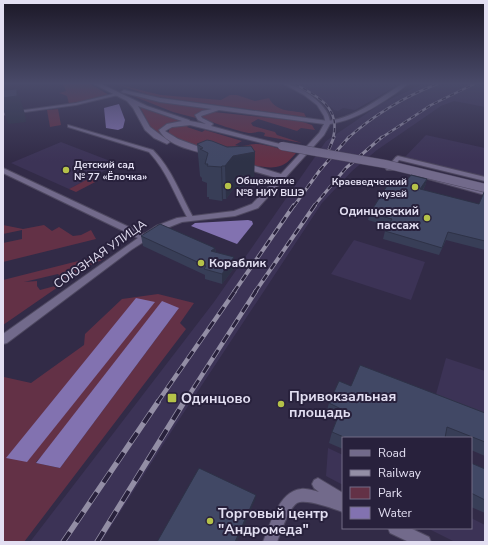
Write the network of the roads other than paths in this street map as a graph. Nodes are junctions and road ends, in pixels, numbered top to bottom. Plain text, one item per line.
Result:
1 (39, 109) edge
2 (138, 109) edge
3 (157, 109) edge
4 (162, 109) edge
5 (232, 109) edge
6 (321, 109) edge
7 (363, 109) edge
8 (244, 111) junction
9 (3, 114) edge
10 (328, 123) junction
11 (203, 124) junction
12 (70, 126) dead end
13 (283, 144) junction
14 (234, 164) edge
15 (3, 170) edge
16 (282, 177) junction
17 (485, 179) edge
18 (485, 183) edge
19 (485, 188) edge
20 (485, 193) edge
21 (191, 219) junction
22 (144, 237) junction
23 (3, 340) edge
24 (315, 490) junction
25 (342, 500) edge
26 (342, 505) edge
27 (397, 529) edge
28 (270, 542) edge
29 (424, 542) edge

1 - 9 street
2 - 11 street
3 - 11 street
4 - 11 street
5 - 8 street
6 - 10 street
7 - 10 street
8 - 10 street
8 - 11 street
10 - 16 street, СОЮЗНАЯ УЛИЦА
11 - 13 street
12 - 21 street
13 - 18 street
13 - 19 street, bridge
14 - 16 street
15 - 22 street
16 - 21 street, СОЮЗНАЯ УЛИЦА
17 - 20 street
21 - 22 street, СОЮЗНАЯ УЛИЦА
22 - 23 street, СОЮЗНАЯ УЛИЦА
24 - 25 street
24 - 26 street
24 - 28 street
27 - 29 street

